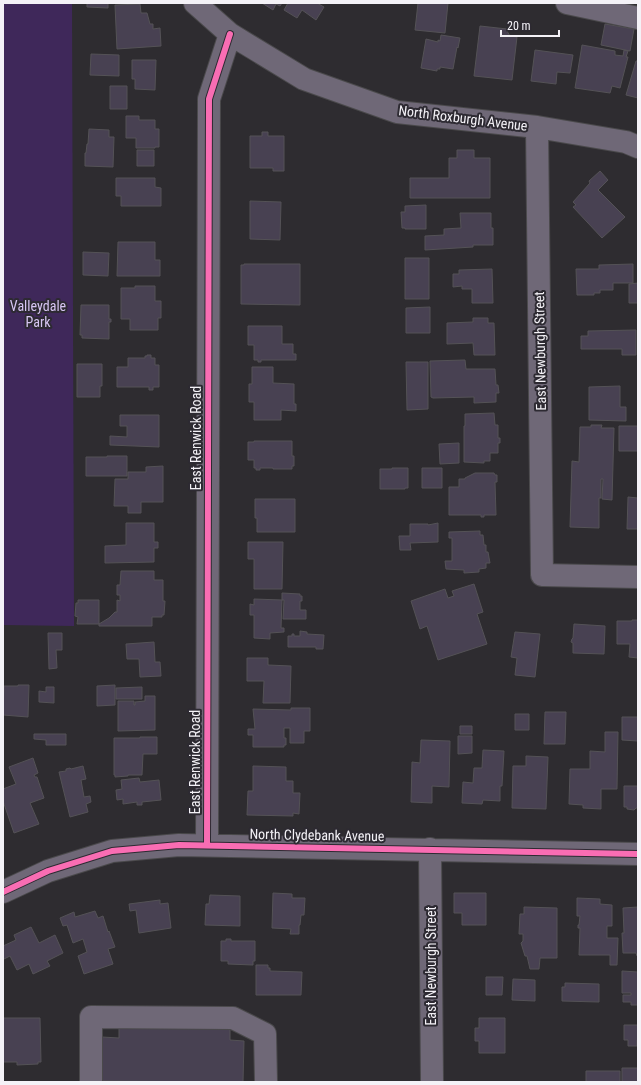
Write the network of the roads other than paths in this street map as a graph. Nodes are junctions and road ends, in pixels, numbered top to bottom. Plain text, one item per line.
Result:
1 (195, 3) edge
2 (567, 3) edge
3 (638, 18) edge
4 (230, 34) junction
5 (537, 127) junction
6 (638, 147) edge
7 (638, 576) edge
8 (207, 845) junction
9 (430, 849) junction
10 (638, 854) edge
11 (3, 892) edge
12 (91, 1082) edge
13 (266, 1082) edge
14 (432, 1082) edge

1 - 4 street, North Roxburgh Avenue
2 - 3 street
4 - 5 street, North Roxburgh Avenue
4 - 8 street, East Renwick Road
5 - 6 street, North Roxburgh Avenue
5 - 7 street, East Newburgh Street
8 - 9 street, North Clydebank Avenue
8 - 11 street, North Clydebank Avenue
9 - 10 street, North Clydebank Avenue
9 - 14 street, East Newburgh Street
12 - 13 street

